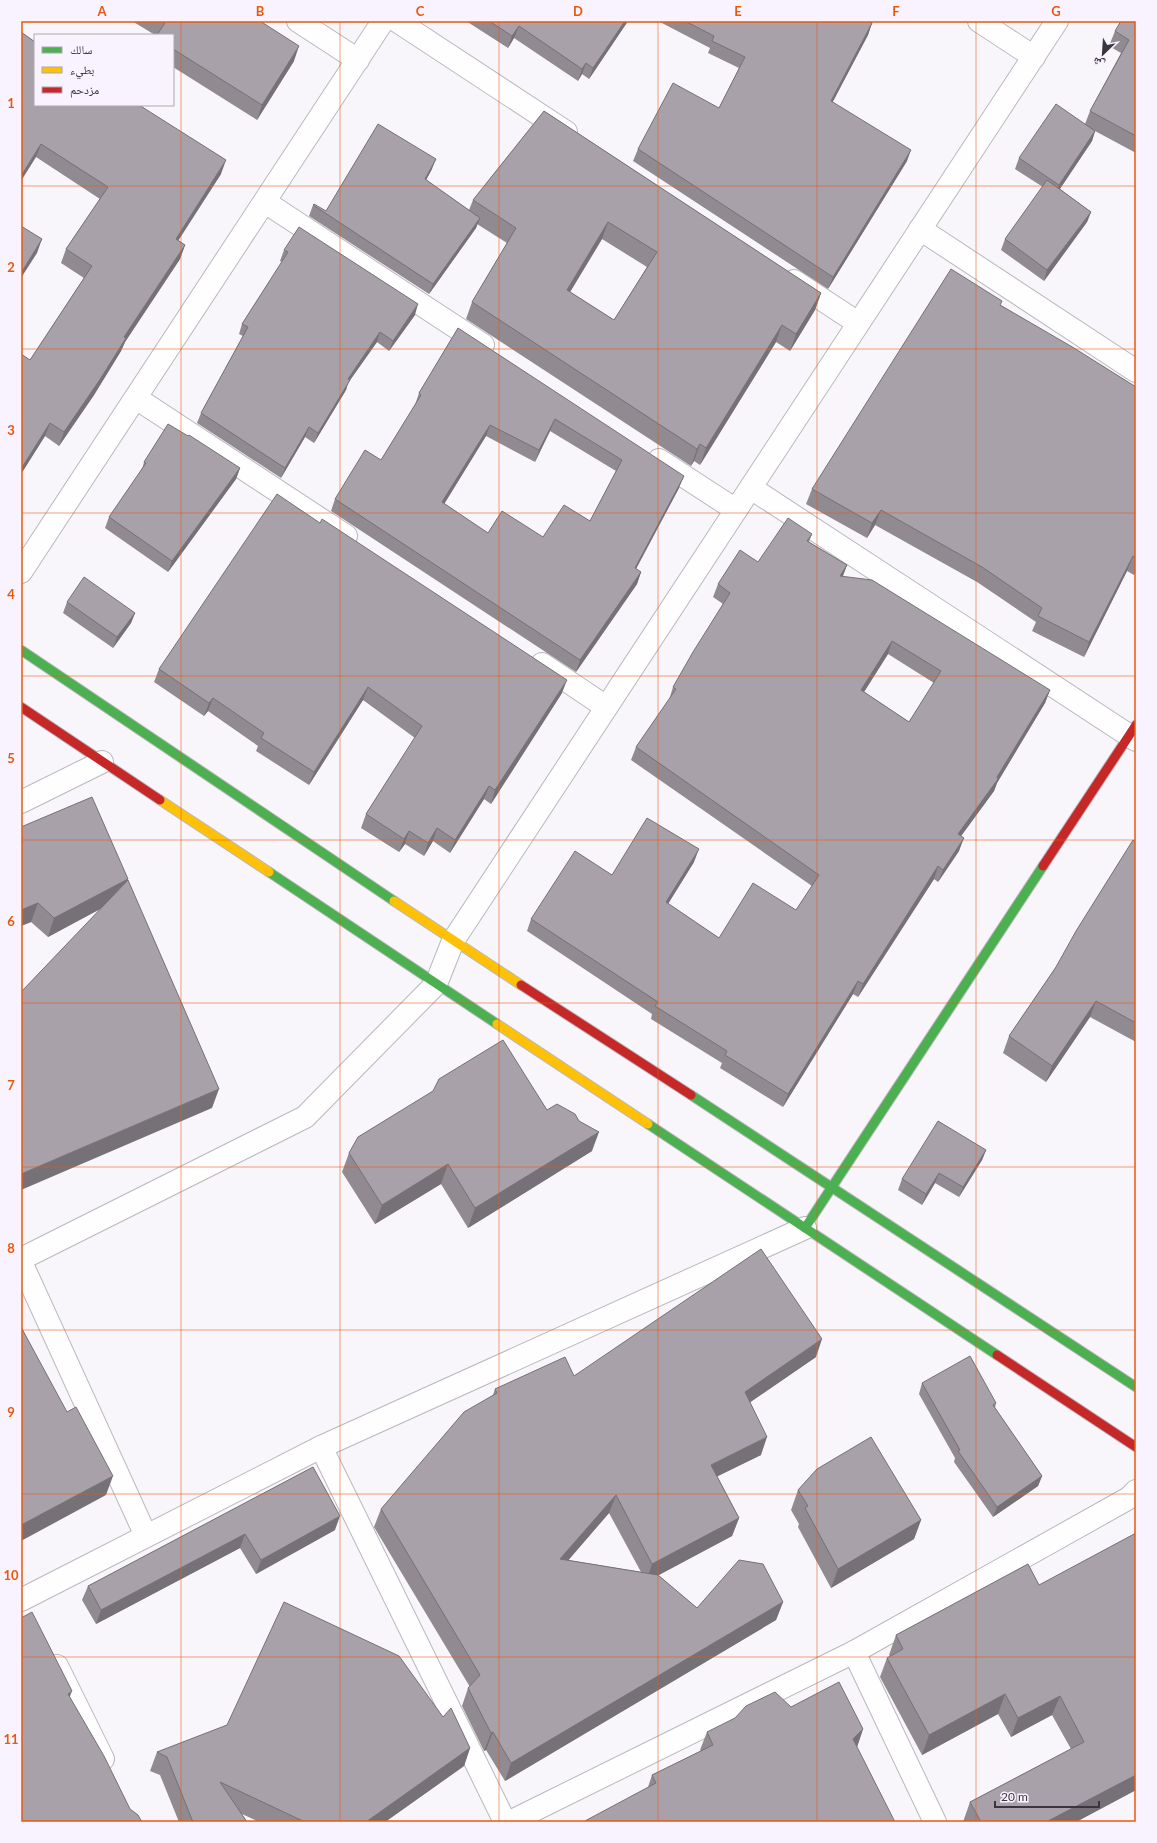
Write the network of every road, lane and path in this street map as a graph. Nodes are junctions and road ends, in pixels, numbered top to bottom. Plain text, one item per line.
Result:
1 (298, 21) edge
2 (384, 21) edge
3 (397, 21) edge
4 (979, 21) edge
5 (1057, 21) edge
6 (1034, 57) junction
7 (358, 60) junction
8 (584, 144) edge
9 (265, 202) junction
10 (920, 229) junction
11 (778, 271) edge
12 (858, 323) junction
13 (497, 354) edge
14 (1136, 371) edge
15 (136, 398) junction
16 (643, 450) edge
17 (751, 488) junction
18 (736, 510) junction
19 (361, 546) edge
20 (21, 572) edge
21 (21, 650) edge
22 (527, 654) edge
23 (21, 707) edge
24 (606, 707) junction
25 (1134, 734) edge
26 (102, 762) junction
27 (21, 802) edge
28 (453, 941) junction
29 (436, 984) junction
30 (833, 1187) junction
31 (805, 1228) junction
32 (21, 1259) edge
33 (21, 1262) edge
34 (1136, 1387) edge
35 (321, 1447) junction
36 (1136, 1447) edge
37 (1136, 1491) edge
38 (146, 1536) junction
39 (22, 1600) edge
40 (34, 1620) edge
41 (48, 1648) edge
42 (854, 1652) junction
43 (114, 1780) edge
44 (505, 1822) edge
45 (510, 1822) edge
46 (935, 1822) edge

1 - 7 street
2 - 7 street
3 - 8 street
4 - 6 street
5 - 6 street
6 - 10 street
7 - 9 street
9 - 13 street
9 - 15 street
10 - 12 street
10 - 14 street
11 - 12 street
12 - 17 street
15 - 19 street
15 - 20 street
16 - 18 street
17 - 18 street
17 - 25 street
18 - 24 street
21 - 28 main road
22 - 24 street
23 - 26 main road
24 - 28 street
25 - 30 main road
26 - 27 street
26 - 29 main road
28 - 29 street
28 - 30 main road
29 - 31 main road
29 - 32 street
30 - 31 main road
30 - 34 main road
31 - 35 street
31 - 36 main road
33 - 38 street
35 - 38 street
35 - 44 street
37 - 42 street
38 - 39 street
39 - 40 street
41 - 43 street
42 - 45 street
42 - 46 street

